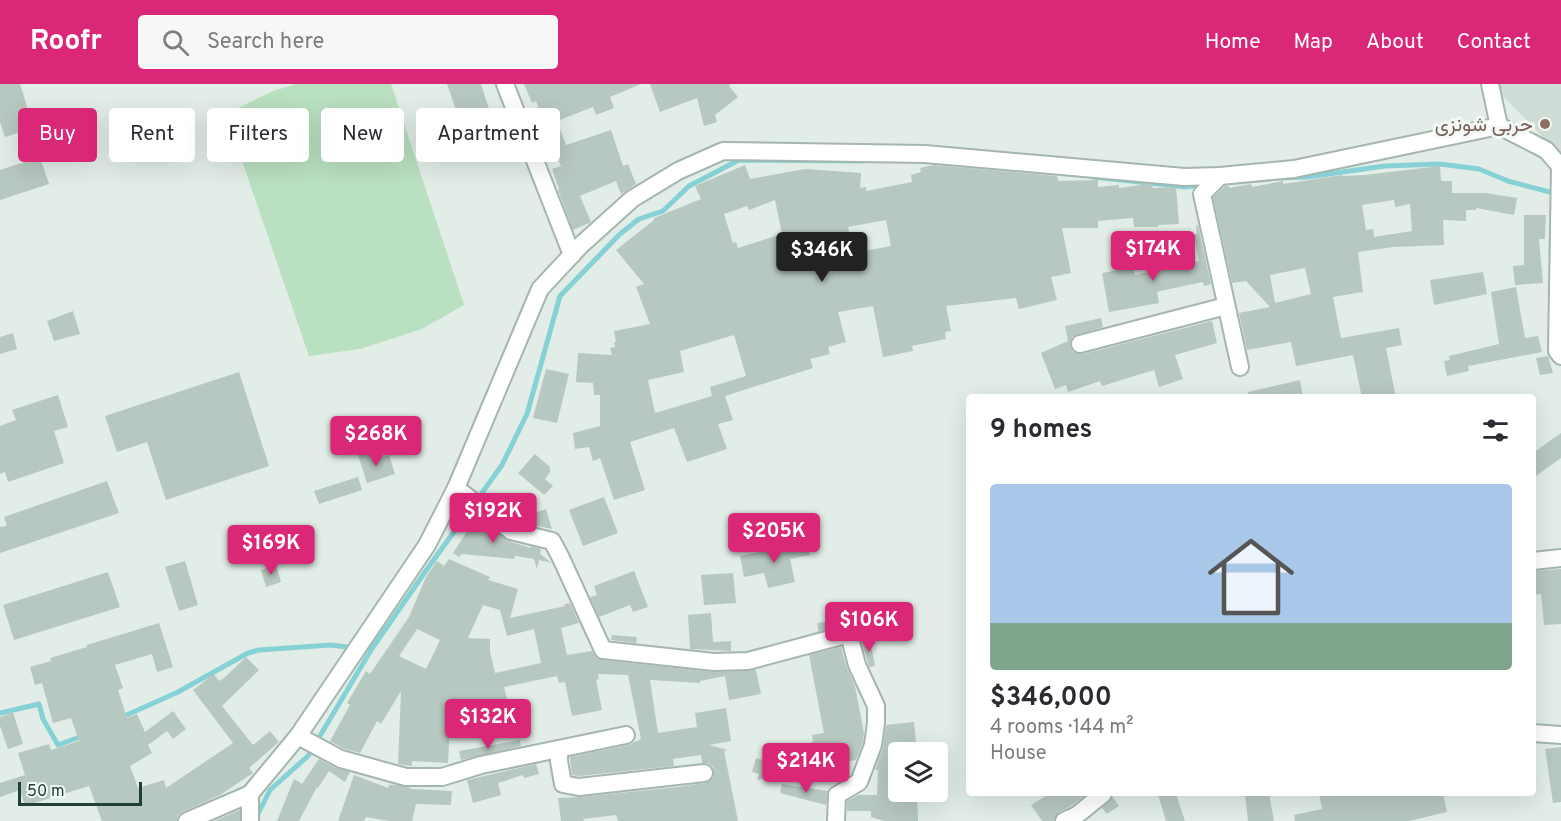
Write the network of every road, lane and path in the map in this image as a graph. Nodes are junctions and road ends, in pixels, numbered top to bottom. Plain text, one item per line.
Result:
1 (505, 84) edge
2 (1490, 84) edge
3 (1499, 126) junction
4 (1560, 166) edge
5 (1220, 176) junction
6 (1560, 223) edge
7 (572, 255) junction
8 (1226, 306) junction
9 (1080, 344) dead end
10 (1560, 353) edge
11 (1240, 367) dead end
12 (456, 488) junction
13 (1561, 558) edge
14 (1536, 561) edge
15 (1536, 733) edge
16 (626, 735) dead end
17 (1561, 735) edge
18 (298, 736) junction
19 (559, 748) junction
20 (704, 773) dead end
21 (250, 794) junction
22 (1101, 796) edge
23 (187, 821) edge
24 (250, 821) edge
25 (836, 821) edge
26 (1064, 821) edge

1 - 7 street
2 - 3 street
3 - 4 street
3 - 5 street
4 - 6 street
5 - 7 street
5 - 8 street
6 - 10 street
7 - 12 street
8 - 9 street
8 - 11 street
12 - 18 street
12 - 25 street
13 - 14 street
15 - 17 street
16 - 19 street
18 - 19 street
18 - 21 street
19 - 20 street
21 - 23 street
21 - 24 street
22 - 26 street

